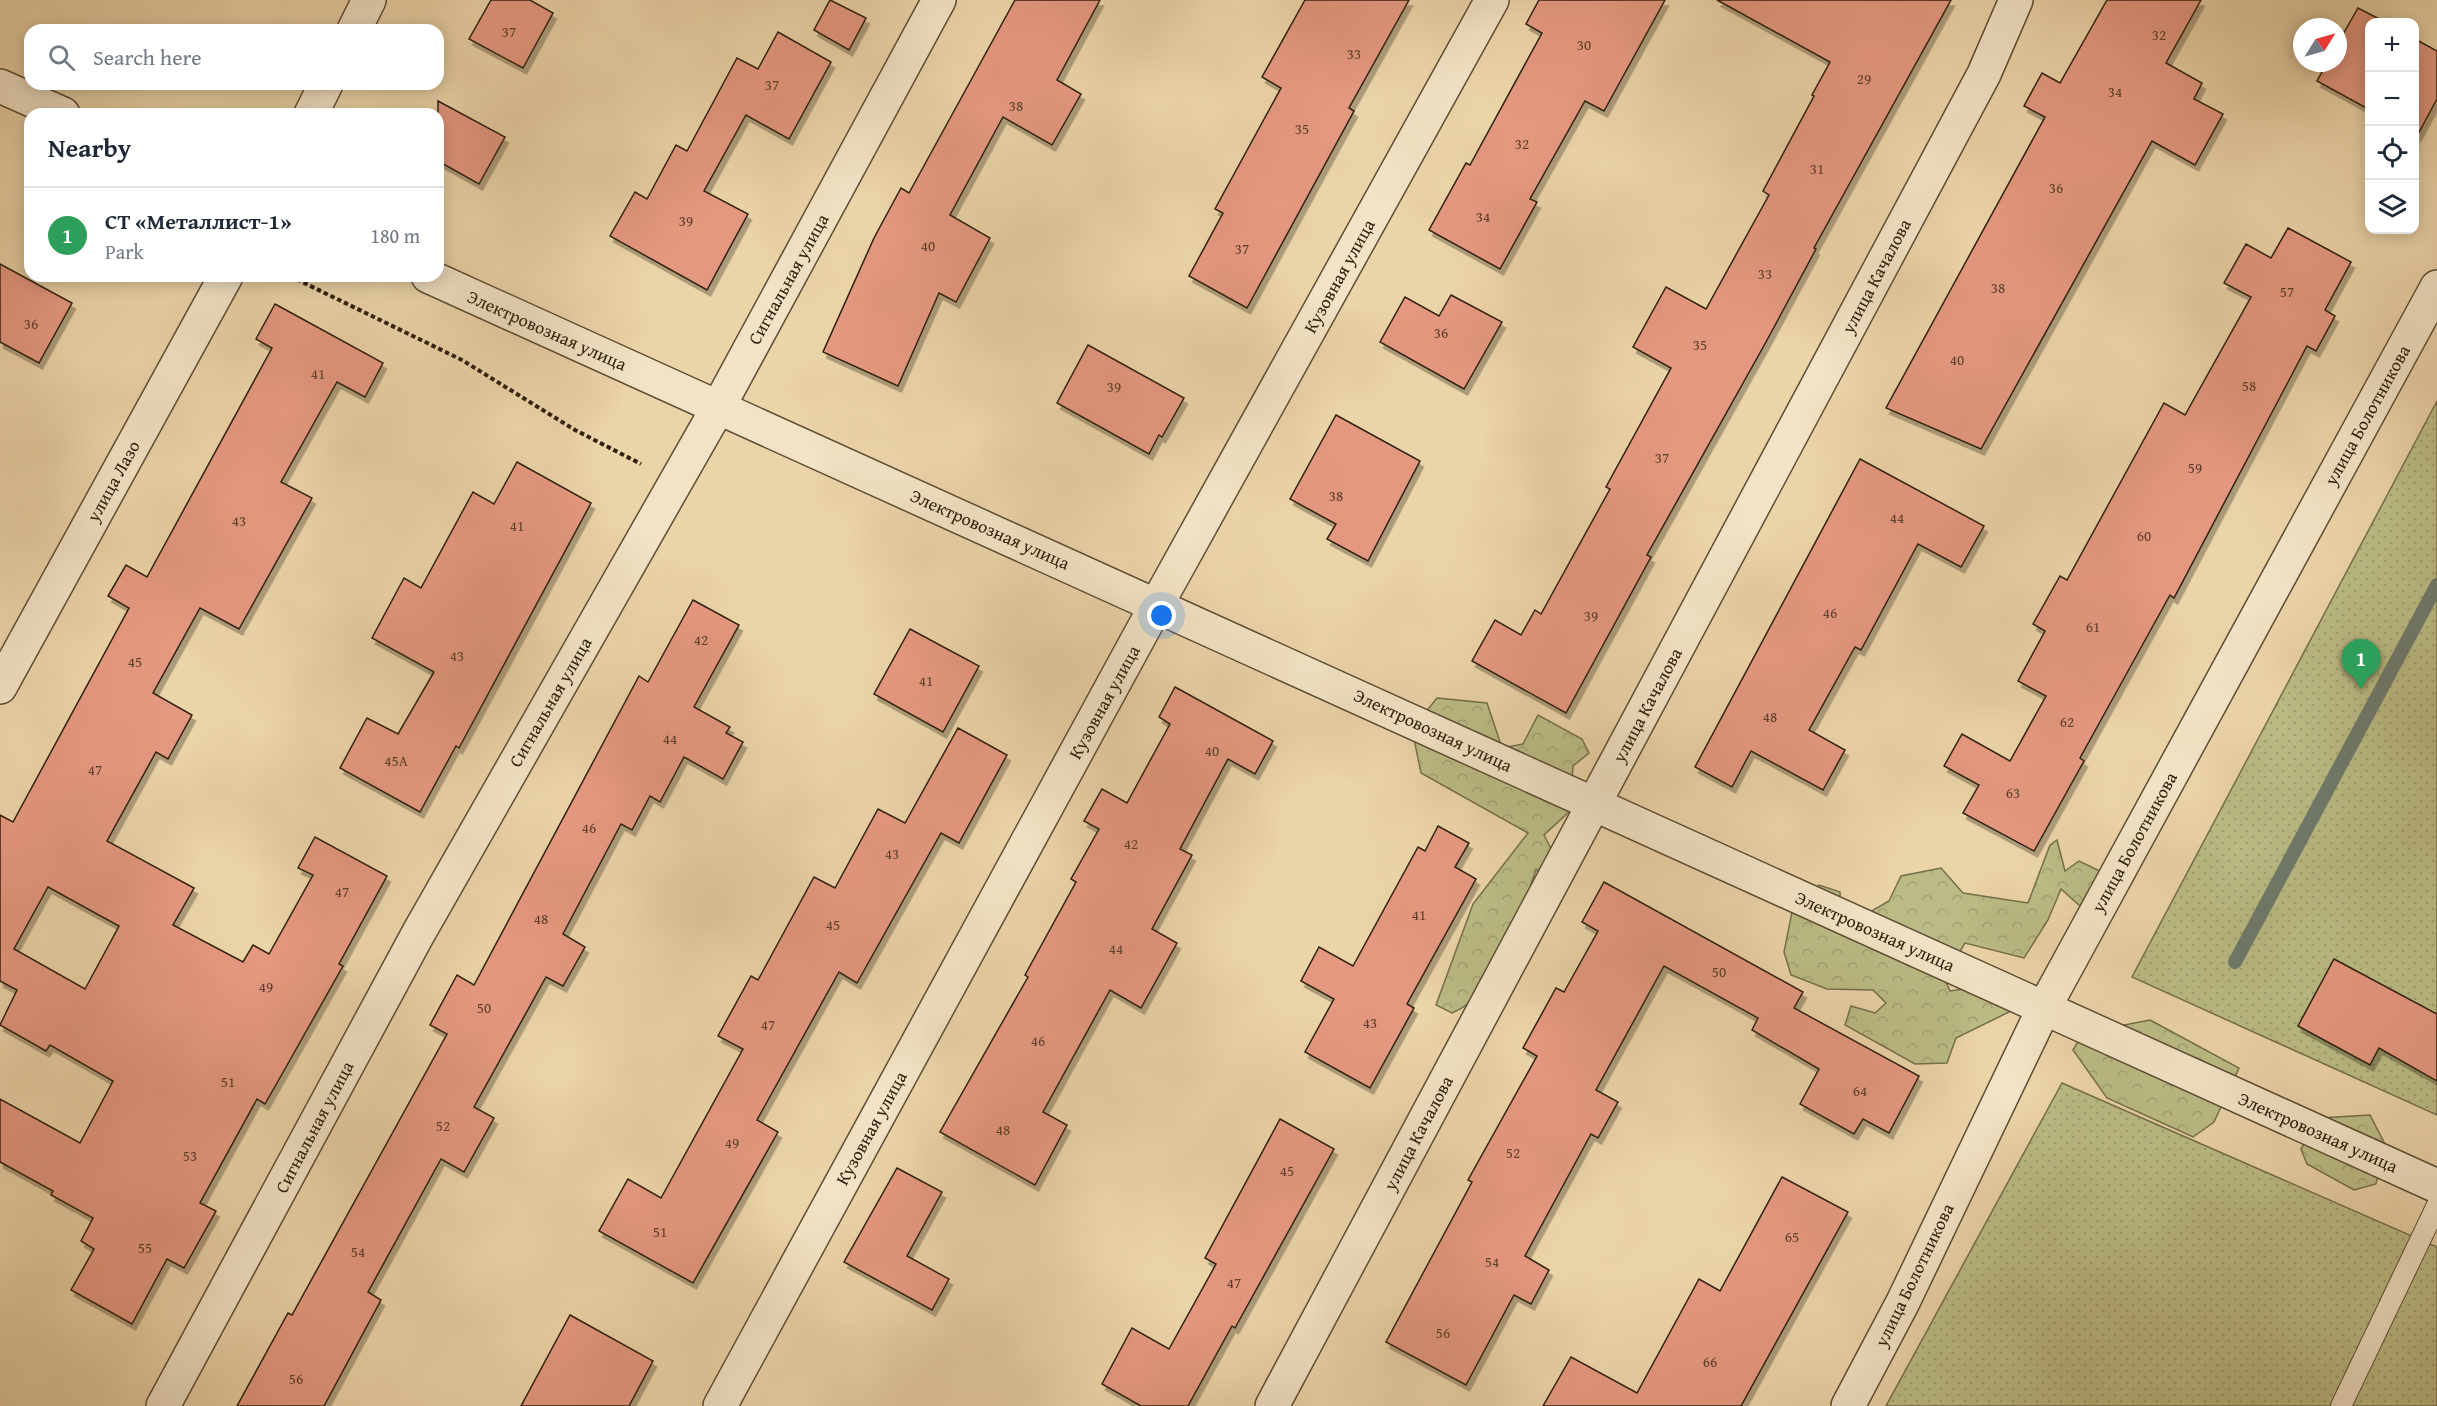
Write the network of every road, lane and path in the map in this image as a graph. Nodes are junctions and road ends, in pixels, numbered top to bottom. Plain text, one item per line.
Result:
1 (369, 0) edge
2 (939, 0) edge
3 (1492, 0) edge
4 (2016, 0) edge
5 (357, 24) edge
6 (0, 86) edge
7 (323, 90) edge
8 (50, 108) edge
9 (314, 108) edge
10 (223, 282) edge
11 (302, 282) edge
12 (441, 282) edge
13 (2437, 287) edge
14 (719, 406) junction
15 (675, 482) junction
16 (1157, 604) junction
17 (0, 687) edge
18 (1594, 804) junction
19 (2044, 1008) junction
20 (2437, 1186) edge
21 (2437, 1205) edge
22 (164, 1406) edge
23 (720, 1406) edge
24 (1272, 1406) edge
25 (1848, 1406) edge
26 (2341, 1406) edge

1 - 5 street
2 - 14 street, Сигнальная улица
3 - 16 street, Кузовная улица
4 - 18 street, улица Качалова
6 - 8 street
7 - 9 street
10 - 17 street, улица Лазо
11 - 15 path
12 - 14 street, Электровозная улица
13 - 19 street, улица Болотникова
14 - 15 street, Сигнальная улица
14 - 16 street, Электровозная улица
15 - 22 street, Сигнальная улица
16 - 18 street, Электровозная улица
16 - 23 street, Кузовная улица
18 - 19 street, Электровозная улица
18 - 24 street, улица Качалова
19 - 20 street, Электровозная улица
19 - 25 street, улица Болотникова
21 - 26 lane

